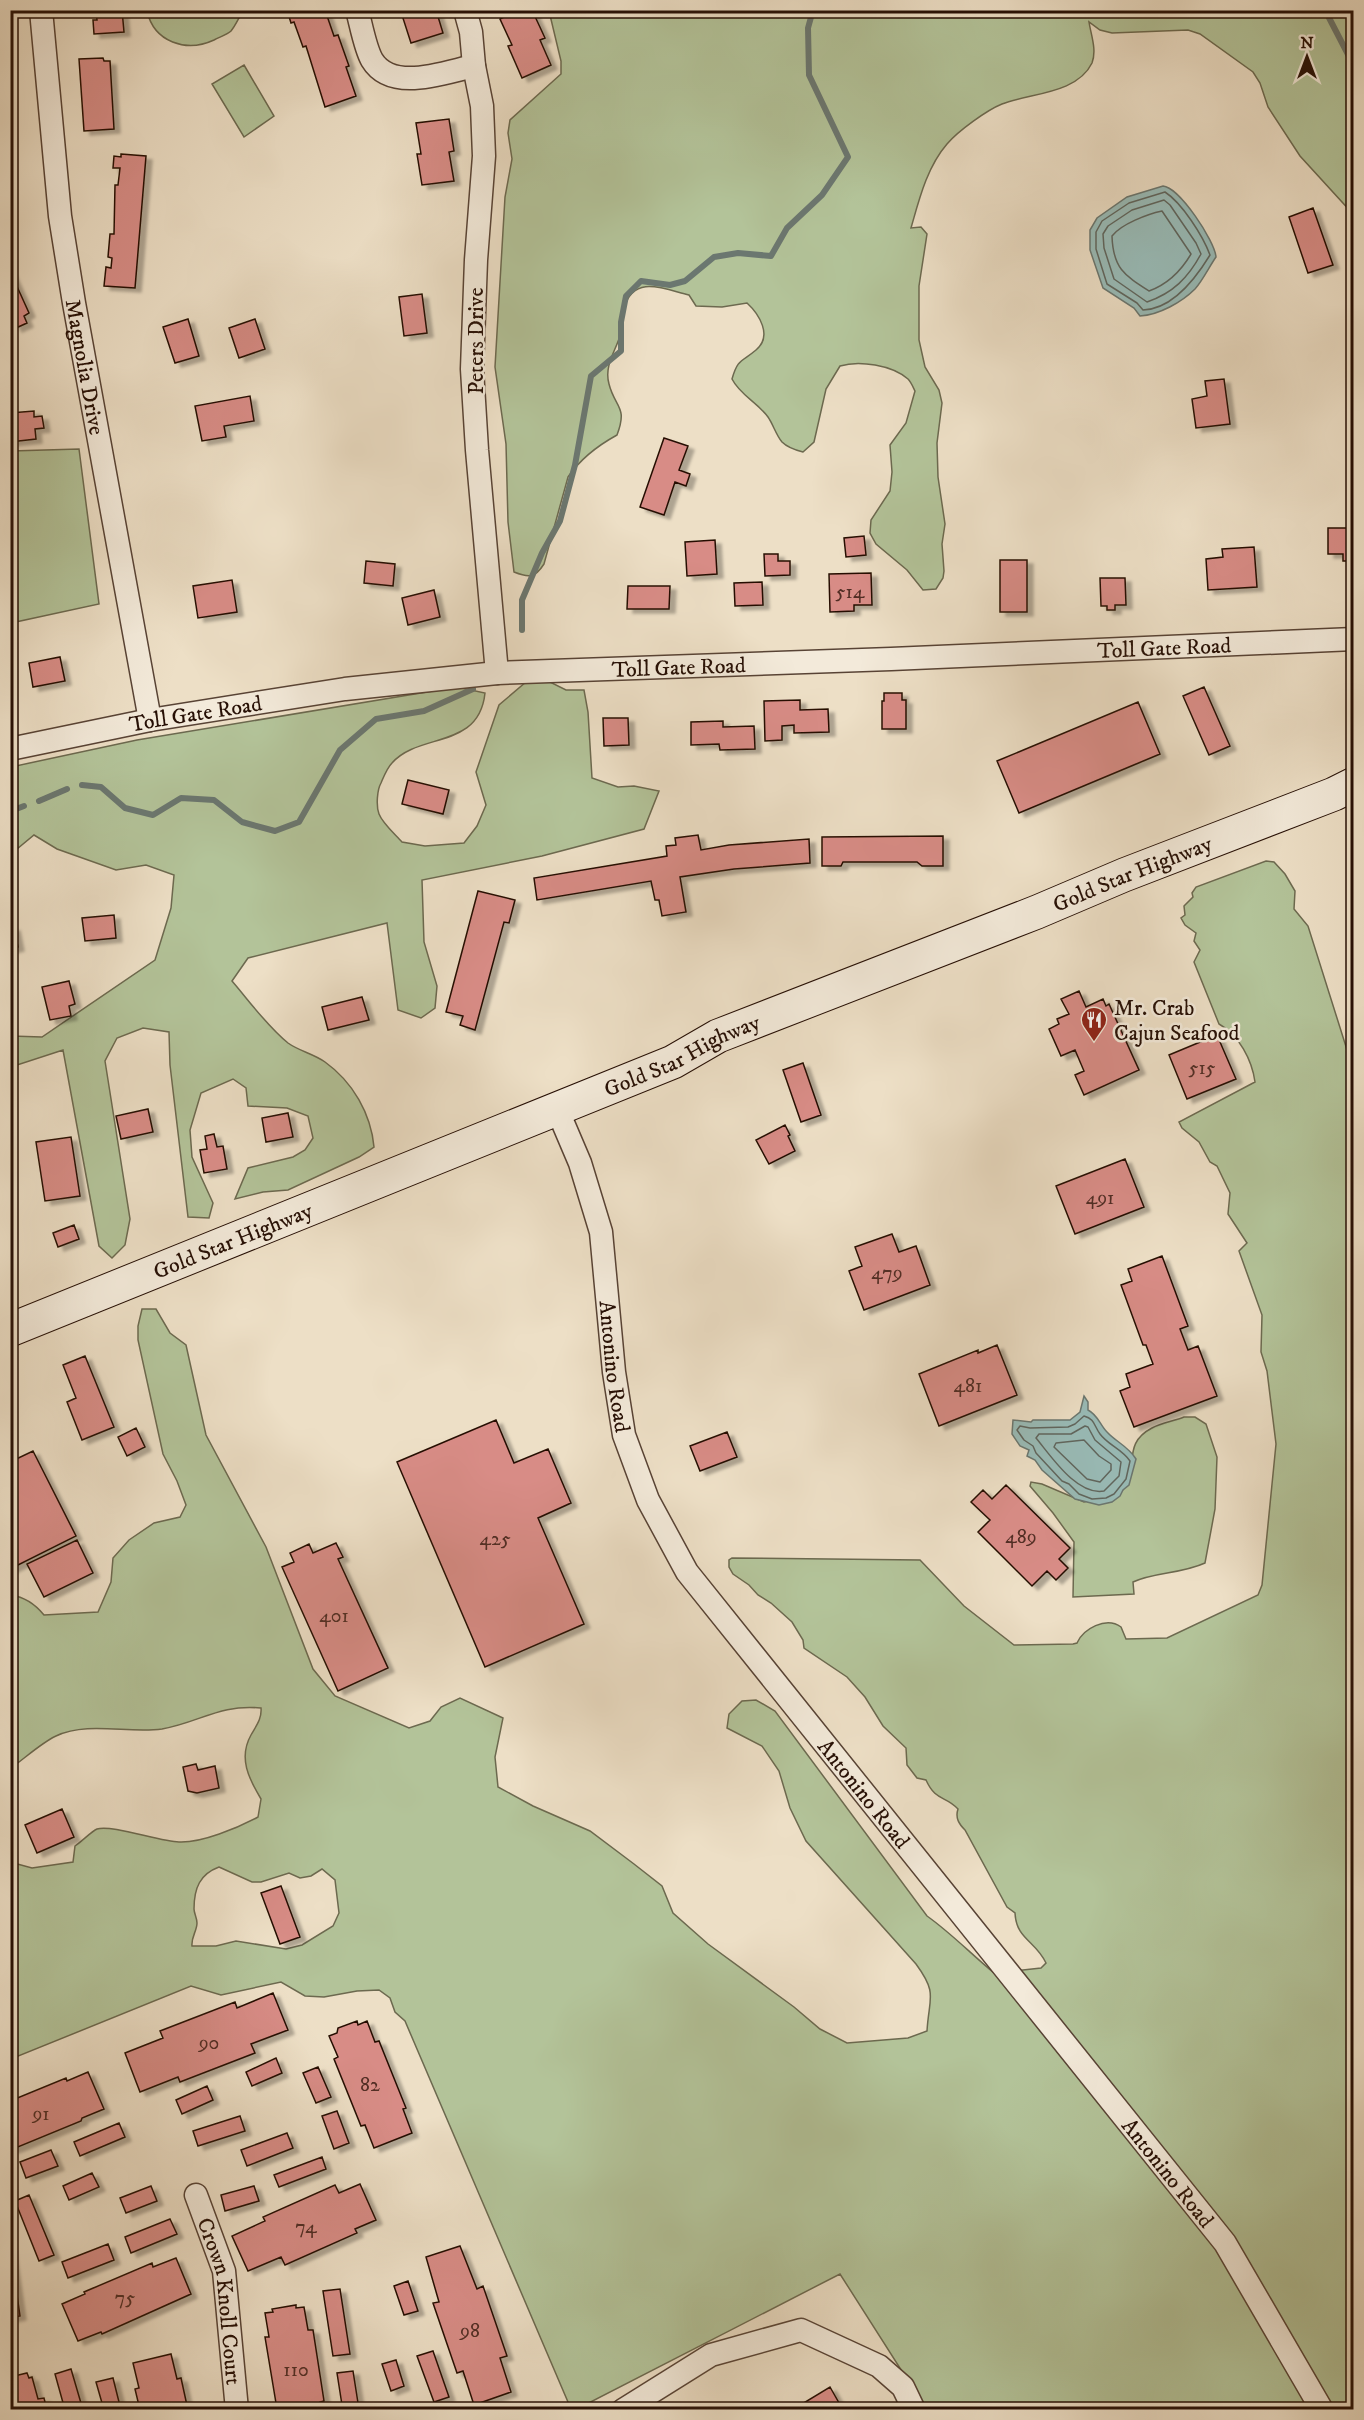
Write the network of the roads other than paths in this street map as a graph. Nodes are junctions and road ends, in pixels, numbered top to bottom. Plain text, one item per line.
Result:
1 (41, 10) edge
2 (357, 10) edge
3 (465, 10) edge
4 (474, 66) junction
5 (1353, 639) edge
6 (497, 673) junction
7 (150, 720) junction
8 (10, 749) edge
9 (1353, 784) edge
10 (557, 1109) junction
11 (10, 1330) edge
12 (196, 2195) dead end
13 (237, 2409) edge
14 (623, 2409) edge
15 (914, 2409) edge
16 (1322, 2409) edge

1 - 7 street, Magnolia Drive
2 - 4 street
3 - 4 street, Peters Drive
4 - 6 street, Peters Drive
5 - 6 street, Toll Gate Road
6 - 7 street, Toll Gate Road
7 - 8 street, Toll Gate Road
9 - 10 main road, Gold Star Highway
10 - 11 main road, Gold Star Highway
10 - 16 street, Antonino Road
12 - 13 street, Crown Knoll Court
14 - 15 street

